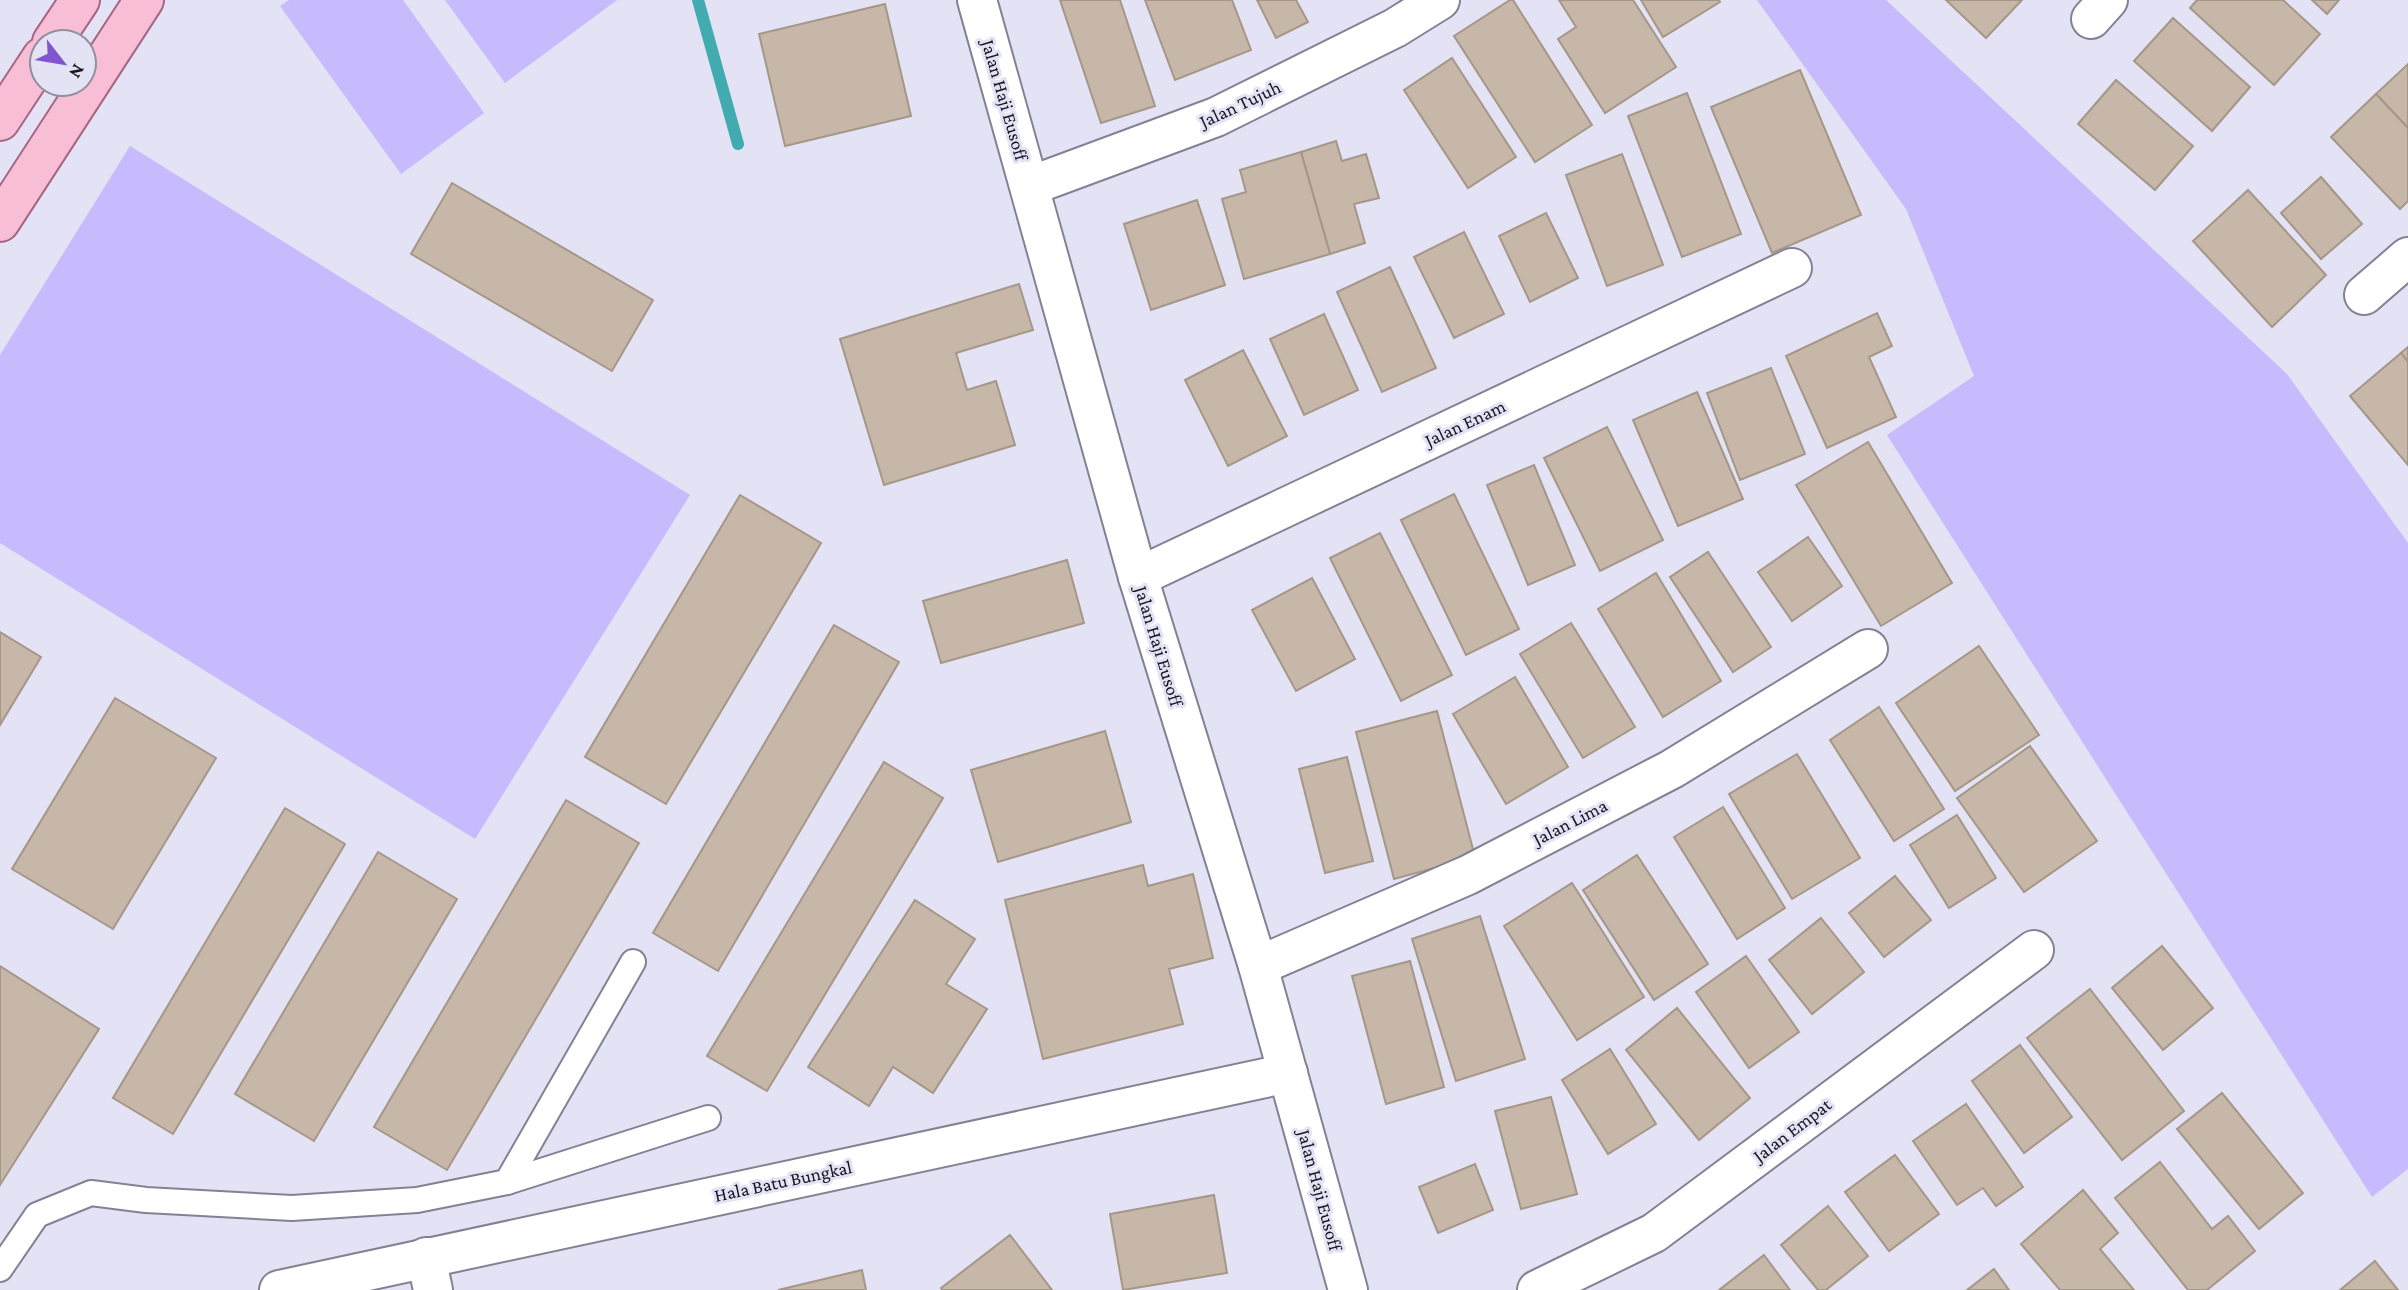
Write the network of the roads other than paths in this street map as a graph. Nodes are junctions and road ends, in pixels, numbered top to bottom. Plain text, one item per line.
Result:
1 (80, 0) edge
2 (144, 0) edge
3 (977, 0) edge
4 (1440, 0) edge
5 (61, 28) edge
6 (28, 78) edge
7 (0, 121) edge
8 (1030, 186) junction
9 (0, 222) edge
10 (2408, 257) edge
11 (1792, 268) dead end
12 (2364, 295) dead end
13 (1138, 578) junction
14 (1868, 649) dead end
15 (2034, 950) dead end
16 (633, 962) dead end
17 (1258, 967) junction
18 (1287, 1073) junction
19 (708, 1118) dead end
20 (507, 1182) junction
21 (0, 1269) edge
22 (430, 1274) edge
23 (279, 1290) edge
24 (1348, 1290) edge
25 (1537, 1290) edge

1 - 5 main road
2 - 9 main road
3 - 8 street, Jalan Haji Eusoff
4 - 8 street, Jalan Tujuh
6 - 7 main road
8 - 13 street, Jalan Haji Eusoff
10 - 12 street
11 - 13 street, Jalan Enam
13 - 17 street, Jalan Haji Eusoff
14 - 17 street, Jalan Lima
15 - 25 street, Jalan Empat
16 - 20 lane
17 - 18 street, Jalan Haji Eusoff
18 - 22 street, Hala Batu Bungkal
18 - 24 street, Jalan Haji Eusoff
19 - 20 lane
20 - 21 lane
22 - 23 street, Hala Batu Bungkal

